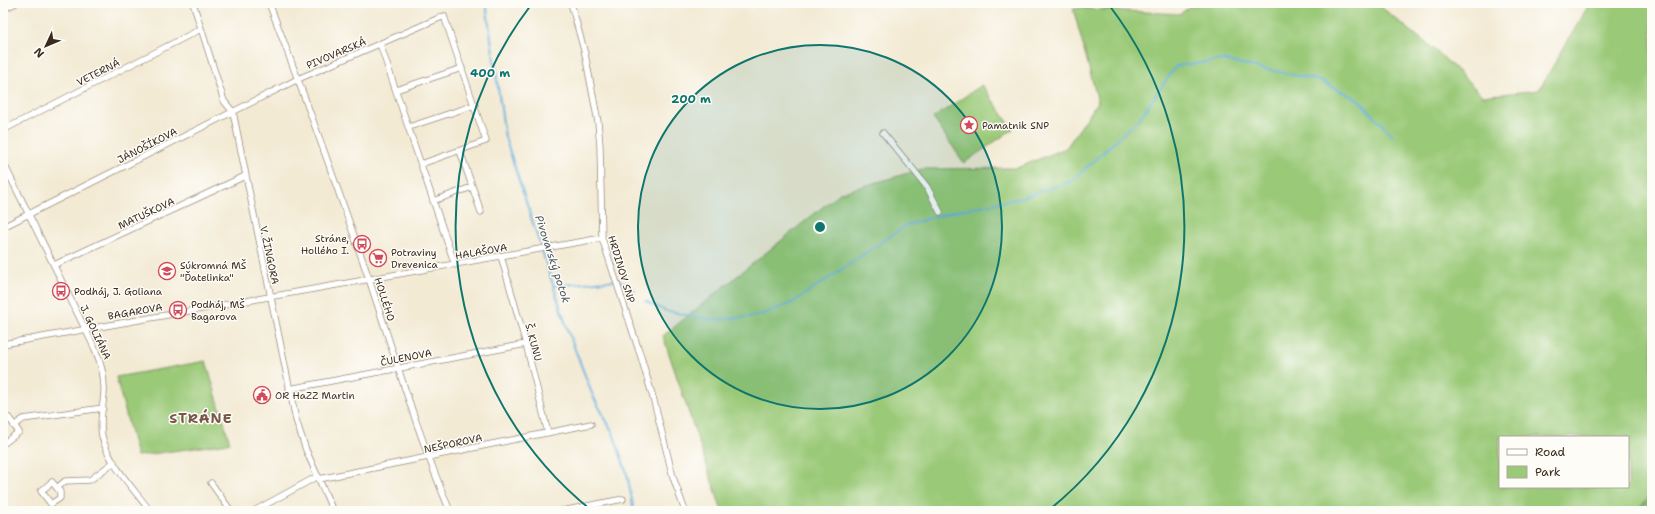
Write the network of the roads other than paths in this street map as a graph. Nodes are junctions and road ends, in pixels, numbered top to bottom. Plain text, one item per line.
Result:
1 (16, 3) edge
2 (193, 3) edge
3 (269, 3) edge
4 (571, 3) edge
5 (3, 9) edge
6 (201, 29) junction
7 (380, 44) junction
8 (462, 68) junction
9 (298, 79) junction
10 (396, 90) junction
11 (475, 105) junction
12 (233, 112) junction
13 (408, 127) junction
14 (3, 130) edge
15 (883, 133) dead end
16 (460, 151) junction
17 (3, 162) edge
18 (421, 164) junction
19 (245, 176) junction
20 (472, 187) junction
21 (433, 201) junction
22 (481, 212) dead end
23 (940, 212) dead end
24 (29, 214) junction
25 (3, 227) edge
26 (602, 238) junction
27 (501, 256) junction
28 (455, 265) junction
29 (54, 266) junction
30 (369, 279) junction
31 (270, 297) junction
32 (85, 329) junction
33 (3, 344) edge
34 (526, 344) junction
35 (398, 368) junction
36 (289, 389) junction
37 (103, 408) junction
38 (3, 423) edge
39 (591, 424) dead end
40 (14, 426) junction
41 (548, 433) junction
42 (3, 444) edge
43 (429, 457) junction
44 (114, 462) junction
45 (319, 478) junction
46 (211, 483) dead end
47 (57, 488) dead end
48 (623, 499) dead end
49 (150, 511) edge
50 (231, 511) edge
51 (254, 511) edge
52 (334, 511) edge
53 (450, 511) edge
54 (562, 511) edge
55 (685, 511) edge

1 - 5 street
2 - 6 street, V. ŽINGORA
3 - 9 street, HOLLÉHO
4 - 26 street, HRDINOV SNP
6 - 12 street, V. ŽINGORA
6 - 14 street, VETERNÁ
7 - 8 street, PIVOVARSKÁ
7 - 9 street, PIVOVARSKÁ
7 - 10 street, PIVOVARSKÁ
8 - 10 street
8 - 11 street, PIVOVARSKÁ
9 - 12 street, JÁNOŠÍKOVA
9 - 30 street, HOLLÉHO
10 - 13 street, PIVOVARSKÁ
11 - 13 street
11 - 16 street, PIVOVARSKÁ
12 - 19 street, V. ŽINGORA
12 - 24 street, JÁNOŠÍKOVA
13 - 18 street, PIVOVARSKÁ
15 - 23 street
16 - 18 street, PIVOVARSKÁ
16 - 20 street
17 - 24 street, J. GOLIÁNA
18 - 21 street, PIVOVARSKÁ
19 - 29 street, MATUŠKOVA
19 - 31 street, V. ŽINGORA
20 - 21 street
20 - 22 street
21 - 28 street, PIVOVARSKÁ
24 - 25 street, JÁNOŠÍKOVA
24 - 29 street, J. GOLIÁNA
26 - 27 street, HALAŠOVA
26 - 55 street, HRDINOV SNP
27 - 28 street, HALAŠOVA
27 - 34 street, Š. KUNU
28 - 30 street, HALAŠOVA
29 - 32 street, J. GOLIÁNA
30 - 31 street, HALAŠOVA
30 - 35 street, HOLLÉHO
31 - 32 street, BAGAROVA
31 - 36 street, V. ŽINGORA
32 - 33 street, BAGAROVA
32 - 37 street, J. GOLIÁNA
34 - 35 street, ČULENOVA
34 - 41 street, Š. KUNU
35 - 36 street, ČULENOVA
35 - 43 street, HOLLÉHO
36 - 45 street, V. ŽINGORA
37 - 40 street
37 - 44 street, J. GOLIÁNA
38 - 40 street
39 - 41 street, NEŠPOROVA
40 - 42 street
41 - 43 street, NEŠPOROVA
43 - 45 street, NEŠPOROVA
43 - 53 street, HOLLÉHO
44 - 47 street
44 - 49 street, J. GOLIÁNA
45 - 51 street, NEŠPOROVA
45 - 52 street, V. ŽINGORA
46 - 50 street
48 - 54 street

